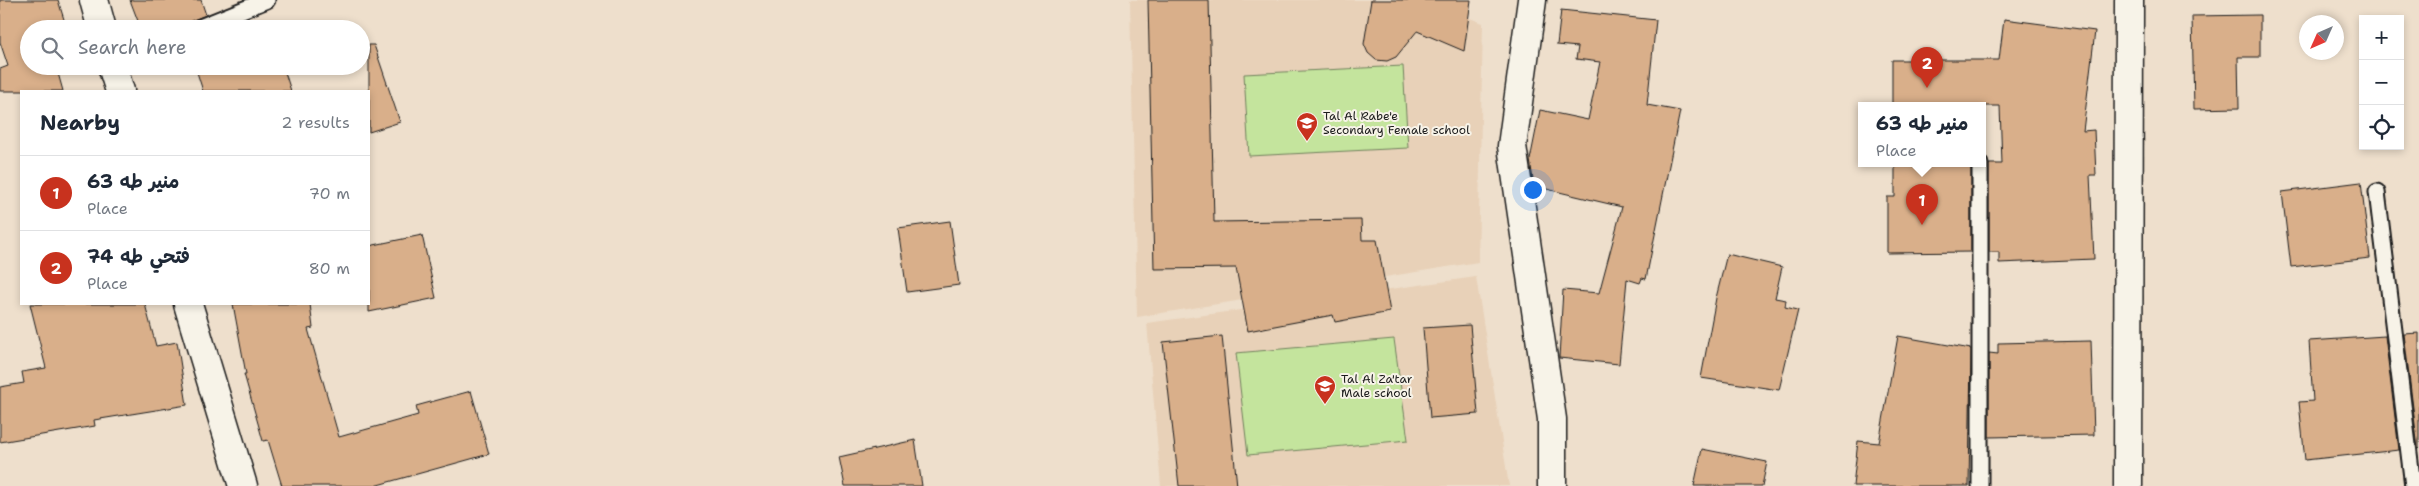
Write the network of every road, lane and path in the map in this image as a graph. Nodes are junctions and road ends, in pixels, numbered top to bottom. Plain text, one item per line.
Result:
1 (94, 0) edge
2 (267, 0) edge
3 (1532, 0) edge
4 (2129, 0) edge
5 (100, 20) edge
6 (217, 20) edge
7 (115, 75) edge
8 (120, 90) edge
9 (1980, 167) edge
10 (2377, 192) dead end
11 (188, 305) edge
12 (243, 486) edge
13 (1552, 486) edge
14 (1980, 486) edge
15 (2128, 486) edge
16 (2413, 486) edge

1 - 5 street
2 - 6 lane
3 - 13 street
4 - 15 street
7 - 8 street
9 - 14 lane
10 - 16 lane
11 - 12 street

